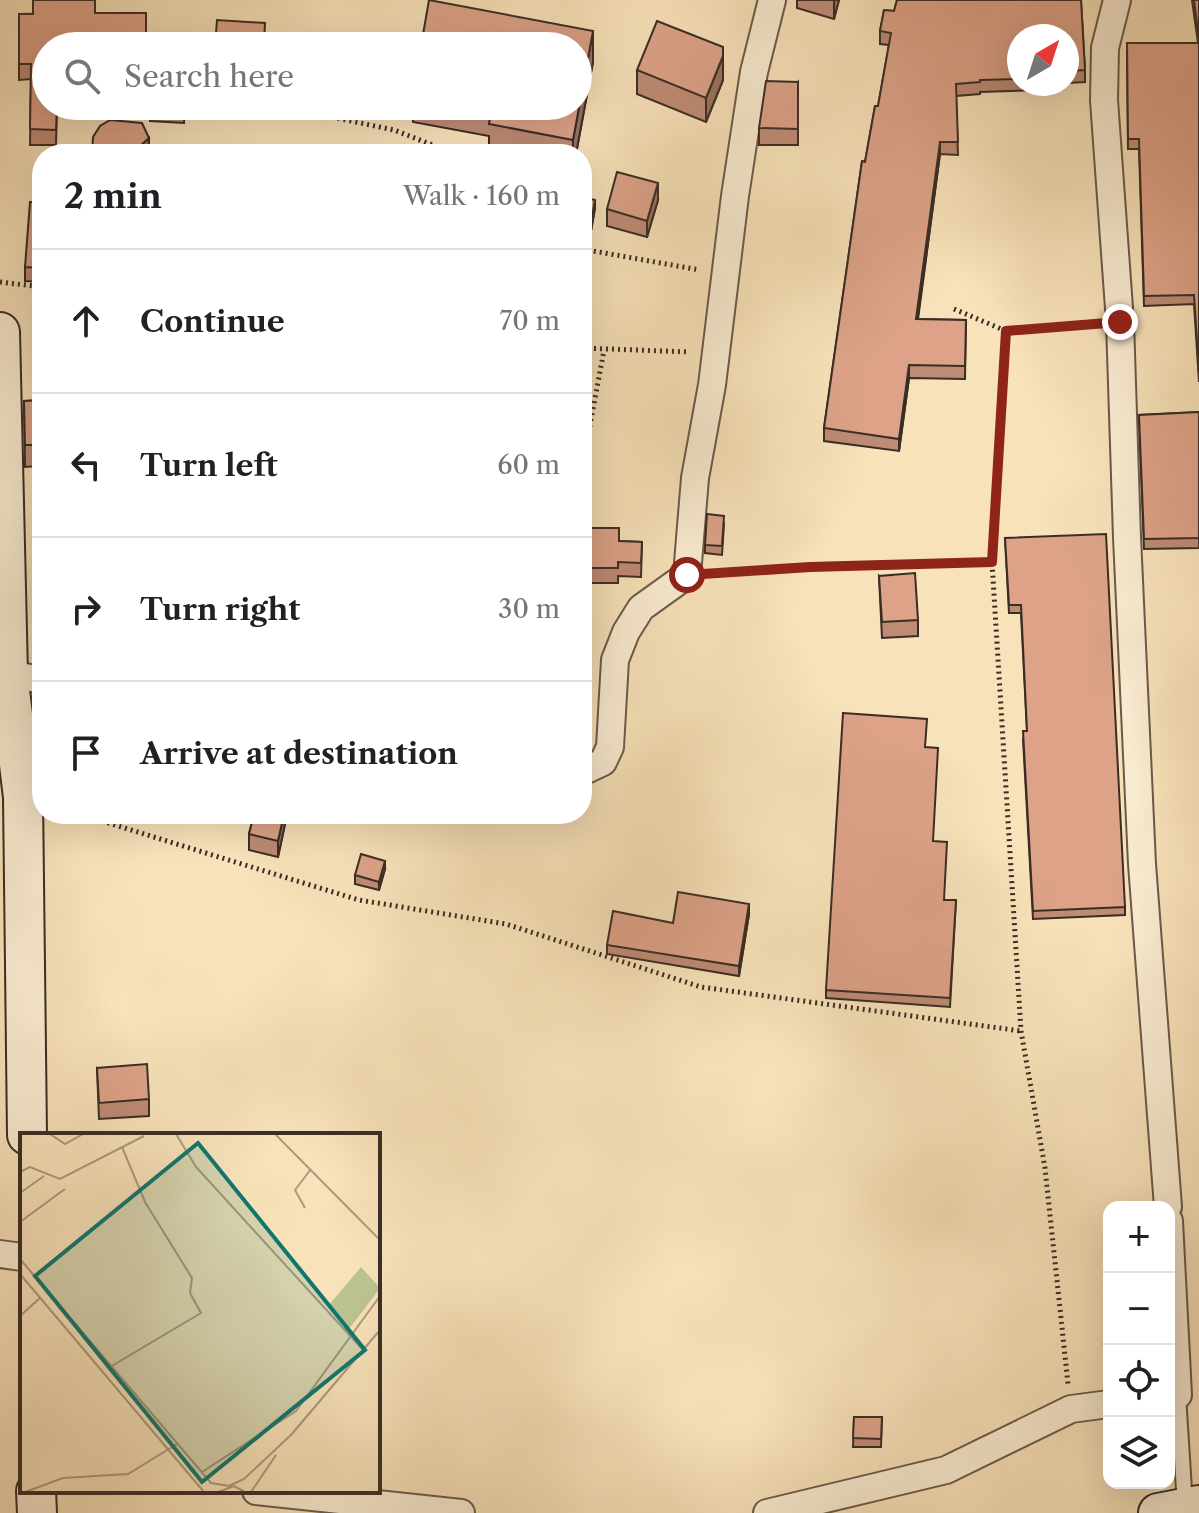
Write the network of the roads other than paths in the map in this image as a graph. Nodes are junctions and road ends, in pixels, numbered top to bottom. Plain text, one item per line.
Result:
1 (772, 0) edge
2 (1117, 0) edge
3 (0, 332) edge
4 (25, 677) edge
5 (592, 767) edge
6 (27, 1133) edge
7 (1168, 1201) edge
8 (0, 1254) edge
9 (20, 1257) edge
10 (1173, 1273) edge
11 (1182, 1393) edge
12 (1103, 1405) edge
13 (36, 1493) edge
14 (275, 1493) edge
15 (1181, 1509) edge
16 (37, 1513) edge
17 (461, 1513) edge
18 (767, 1513) edge

1 - 5 street
2 - 7 street
3 - 4 main road
4 - 6 main road
8 - 9 street
10 - 11 street
11 - 15 lane
12 - 18 street
13 - 16 main road
14 - 17 street

